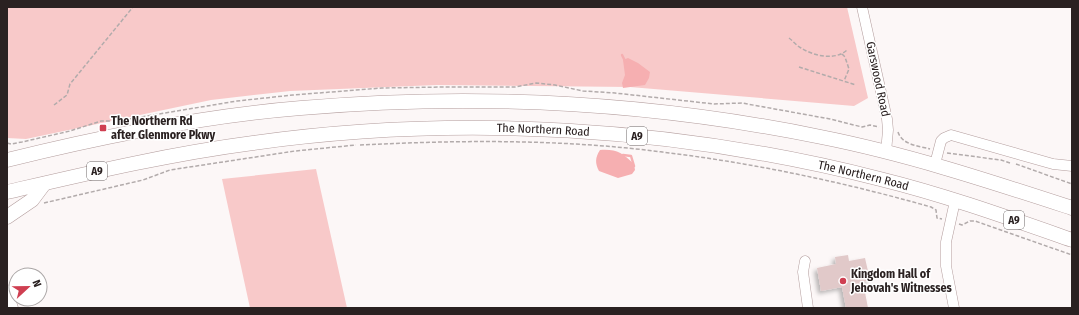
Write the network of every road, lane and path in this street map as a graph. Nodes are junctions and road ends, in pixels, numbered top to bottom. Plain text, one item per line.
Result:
1 (133, 7) edge
2 (862, 7) edge
3 (789, 38) dead end
4 (847, 50) dead end
5 (842, 54) junction
6 (799, 66) dead end
7 (844, 81) junction
8 (856, 84) dead end
9 (54, 105) dead end
10 (886, 152) junction
11 (7, 160) edge
12 (935, 164) junction
13 (1072, 166) edge
14 (44, 184) junction
15 (7, 192) edge
16 (955, 201) junction
17 (42, 204) dead end
18 (1072, 208) edge
19 (7, 217) edge
20 (937, 218) dead end
21 (962, 225) dead end
22 (1072, 240) edge
23 (1072, 255) edge
24 (805, 261) dead end
25 (7, 290) edge
26 (13, 308) edge
27 (808, 308) edge
28 (954, 308) edge

1 - 9 path
2 - 10 street, Garswood Road
3 - 5 path
4 - 5 path
5 - 7 path
6 - 7 path
7 - 8 path
10 - 11 highway, A9
10 - 12 highway, A9
12 - 13 street
12 - 18 highway, A9
14 - 15 highway, The Northern Road / A9
14 - 16 highway, The Northern Road / A9
14 - 19 highway
16 - 22 highway, The Northern Road / A9
16 - 28 street
17 - 20 path
21 - 23 path
24 - 27 street
25 - 26 street

